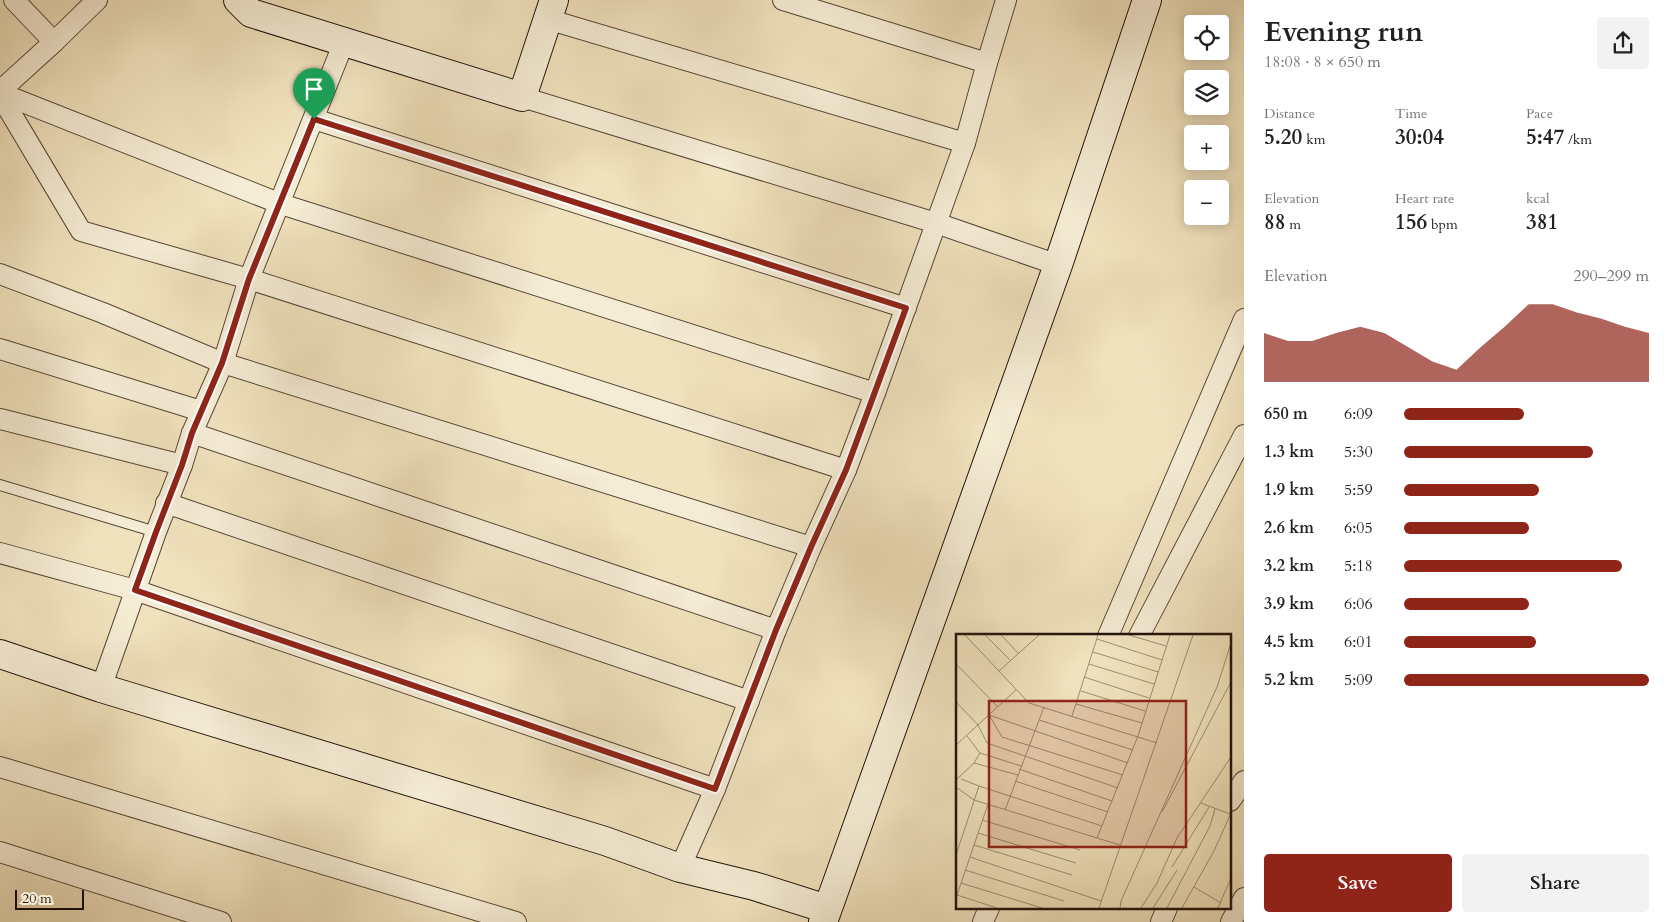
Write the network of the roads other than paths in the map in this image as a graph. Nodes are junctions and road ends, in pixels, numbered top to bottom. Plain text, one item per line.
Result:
1 (14, 0) edge
2 (97, 0) edge
3 (238, 0) edge
4 (783, 0) edge
5 (1006, 0) edge
6 (1147, 0) edge
7 (551, 9) edge
8 (54, 42) junction
9 (344, 42) junction
10 (987, 63) junction
11 (0, 93) edge
12 (522, 97) junction
13 (314, 119) junction
14 (965, 143) junction
15 (281, 204) junction
16 (936, 223) junction
17 (1058, 265) junction
18 (0, 274) edge
19 (249, 279) junction
20 (906, 308) junction
21 (1244, 319) edge
22 (0, 349) edge
23 (222, 363) junction
24 (875, 393) junction
25 (201, 411) junction
26 (0, 419) edge
27 (192, 433) junction
28 (1244, 435) edge
29 (182, 465) junction
30 (846, 470) junction
31 (0, 485) edge
32 (166, 503) junction
33 (156, 532) junction
34 (811, 547) junction
35 (0, 553) edge
36 (135, 590) junction
37 (776, 630) junction
38 (1109, 634) edge
39 (1140, 634) edge
40 (0, 654) edge
41 (101, 688) junction
42 (749, 701) junction
43 (0, 767) edge
44 (1244, 781) edge
45 (715, 789) junction
46 (1232, 798) edge
47 (0, 852) edge
48 (680, 868) junction
49 (1244, 898) edge
50 (988, 910) edge
51 (1166, 910) edge
52 (825, 915) edge
53 (221, 922) edge
54 (516, 922) edge
55 (983, 922) edge
56 (1161, 922) edge
57 (1231, 922) edge

1 - 8 street
2 - 8 street
3 - 9 street
4 - 10 street
5 - 10 street
6 - 17 street
7 - 12 street
7 - 14 street
8 - 11 street
9 - 12 street
9 - 13 street
10 - 14 street
11 - 15 street
11 - 19 street
12 - 16 street
13 - 15 street
13 - 20 street
14 - 16 street
15 - 19 street
15 - 24 street
16 - 17 street
16 - 20 street
17 - 52 street
18 - 23 street
19 - 23 street
19 - 30 street
20 - 24 street
21 - 38 street
22 - 25 street
23 - 25 street
23 - 34 street
24 - 30 street
25 - 27 street
26 - 29 street
27 - 29 street
27 - 37 street
28 - 39 street
29 - 32 street
30 - 34 street
31 - 33 lane
32 - 33 street
32 - 42 street
33 - 36 street
34 - 37 street
35 - 36 street
36 - 41 street
36 - 45 street
37 - 42 street
40 - 41 street
41 - 48 street
42 - 45 street
43 - 54 street
44 - 46 street
45 - 48 street
47 - 53 street
48 - 52 street
49 - 57 street
50 - 55 street
51 - 56 street

